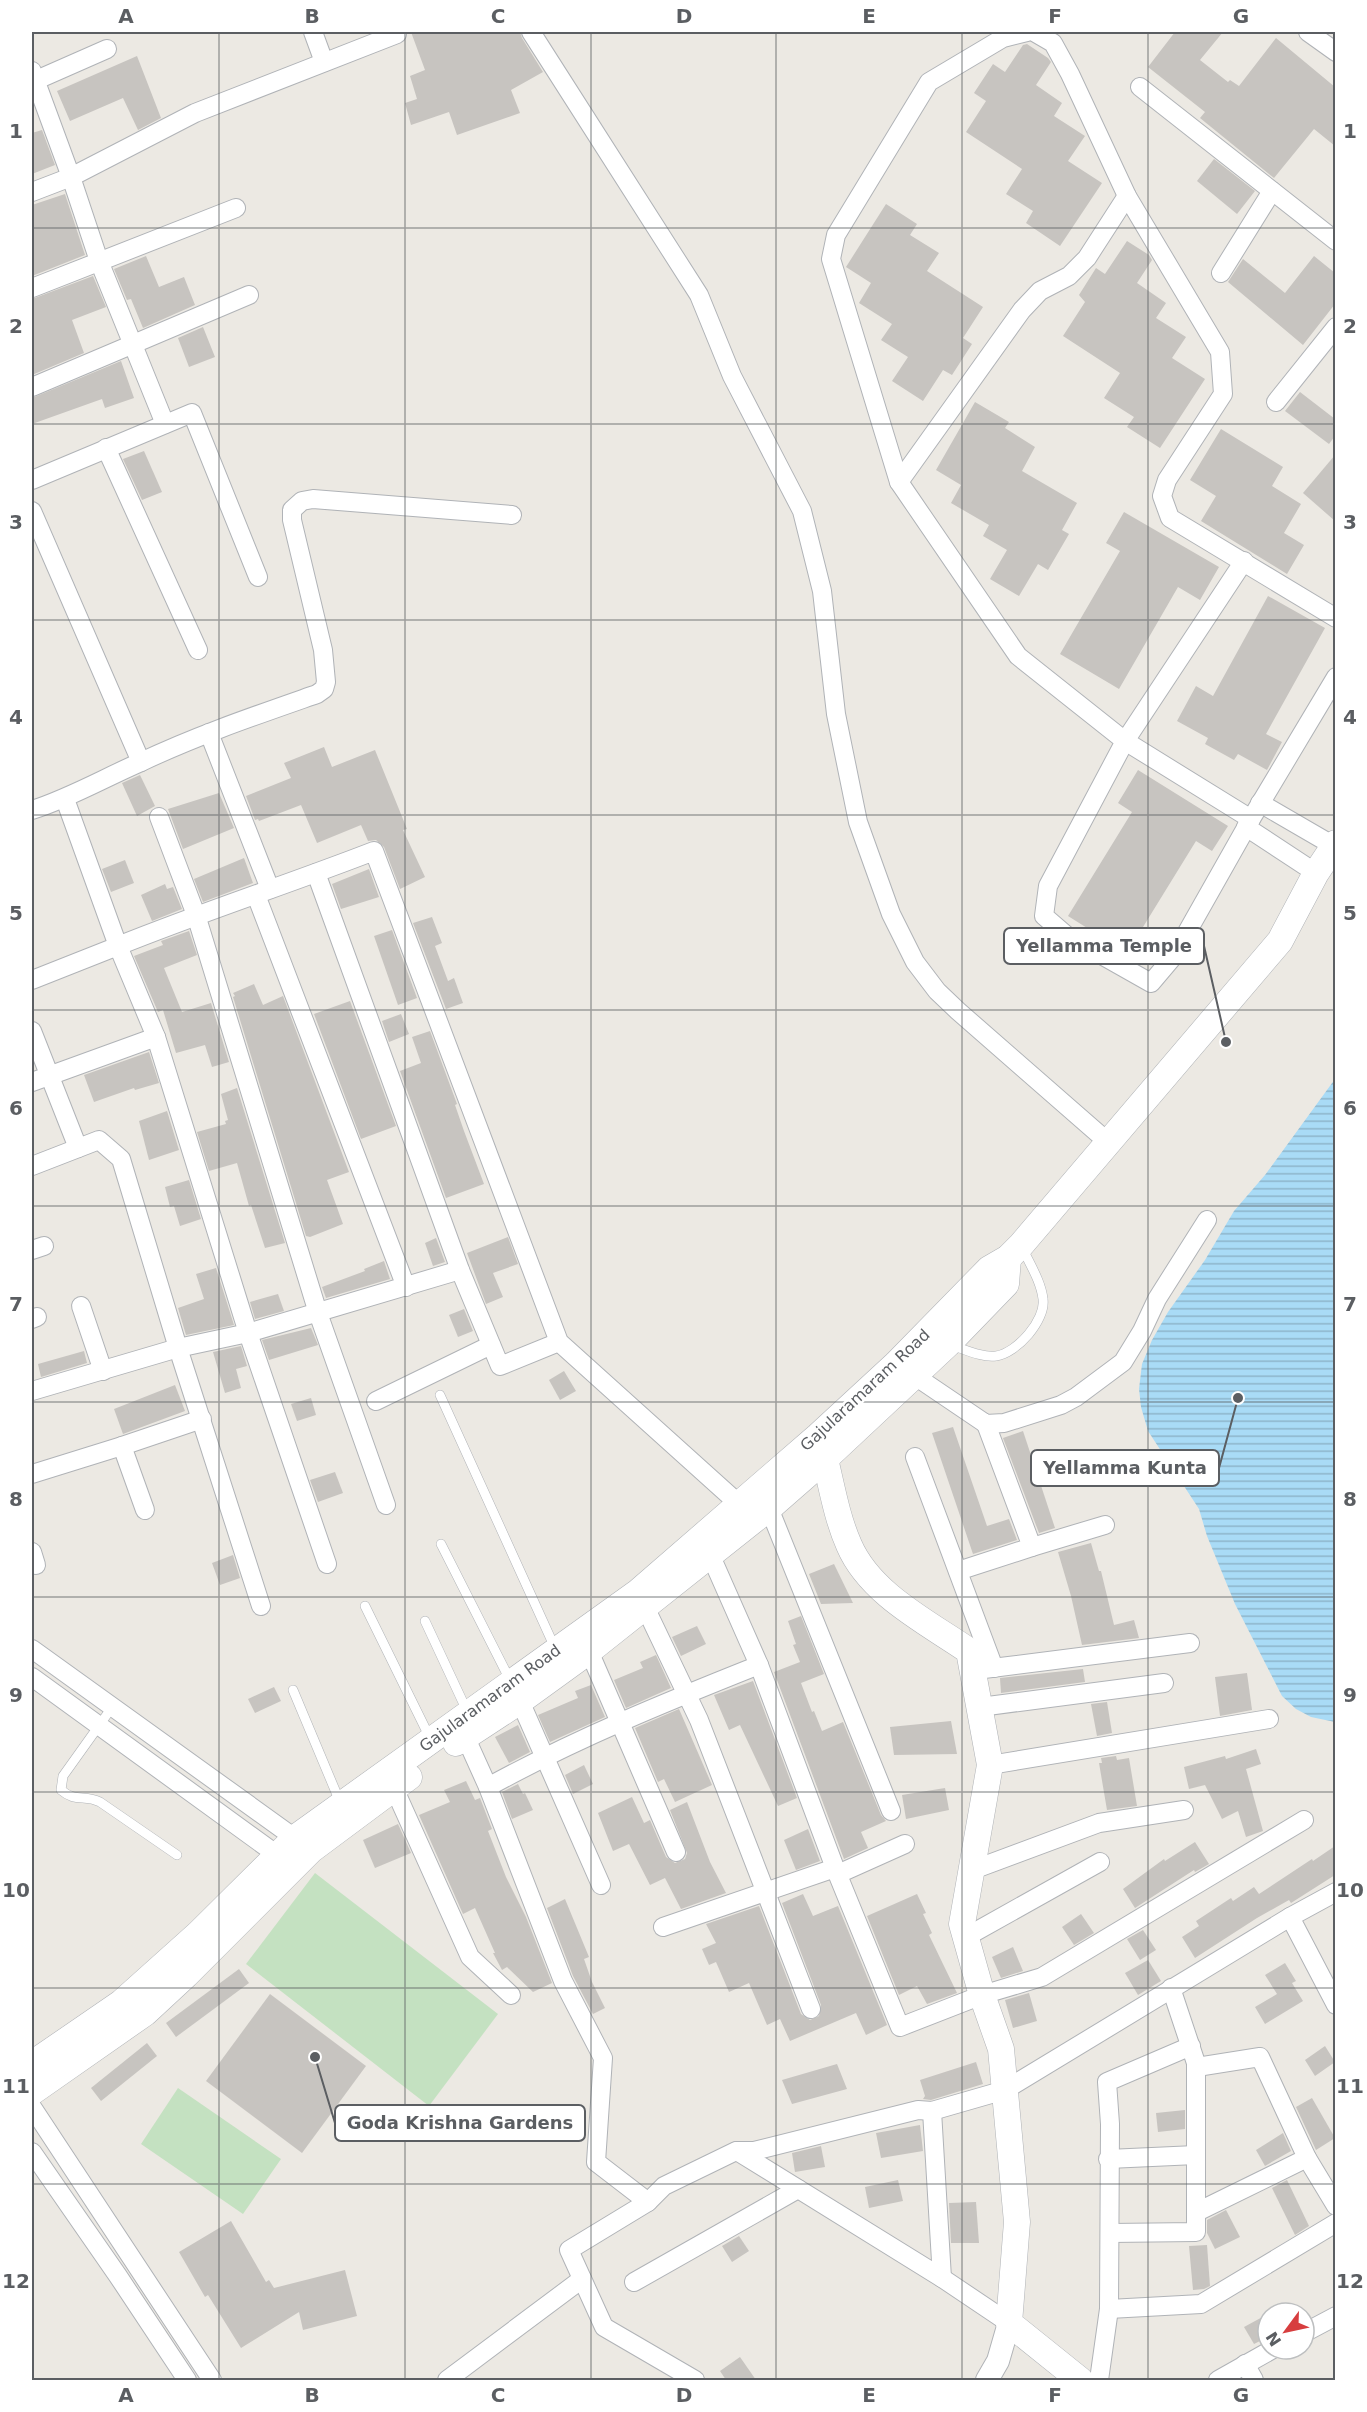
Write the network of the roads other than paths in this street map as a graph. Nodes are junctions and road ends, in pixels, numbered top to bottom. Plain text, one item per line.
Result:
1 (313, 32) edge
2 (531, 32) edge
3 (1027, 32) edge
4 (1035, 32) edge
5 (397, 34) dead end
6 (1321, 35) edge
7 (106, 49) dead end
8 (1335, 52) edge
9 (324, 62) junction
10 (33, 78) edge
11 (1140, 87) dead end
12 (71, 177) junction
13 (1272, 191) junction
14 (32, 192) edge
15 (1126, 196) junction
16 (236, 208) dead end
17 (1335, 241) edge
18 (99, 261) junction
19 (1221, 273) dead end
20 (32, 288) edge
21 (249, 295) dead end
22 (1335, 327) edge
23 (131, 345) junction
24 (32, 387) edge
25 (1276, 402) dead end
26 (165, 424) junction
27 (106, 448) junction
28 (32, 480) edge
29 (899, 482) junction
30 (32, 511) edge
31 (512, 515) dead end
32 (1244, 561) junction
33 (258, 577) dead end
34 (1335, 618) edge
35 (198, 650) dead end
36 (1335, 677) edge
37 (209, 732) junction
38 (1125, 741) junction
39 (141, 762) junction
40 (65, 799) junction
41 (33, 805) edge
42 (1253, 816) junction
43 (159, 817) dead end
44 (1335, 844) edge
45 (316, 873) junction
46 (1316, 873) junction
47 (263, 892) junction
48 (196, 915) junction
49 (118, 946) junction
50 (32, 980) edge
51 (32, 1031) edge
52 (156, 1037) junction
53 (40, 1078) edge
54 (1115, 1136) junction
55 (78, 1148) junction
56 (32, 1166) edge
57 (1207, 1220) dead end
58 (1014, 1252) junction
59 (459, 1270) junction
60 (406, 1287) junction
61 (81, 1306) dead end
62 (318, 1313) junction
63 (248, 1333) junction
64 (559, 1342) junction
65 (948, 1344) junction
66 (491, 1345) junction
67 (177, 1348) junction
68 (103, 1371) junction
69 (915, 1376) junction
70 (32, 1391) edge
71 (440, 1395) dead end
72 (376, 1401) dead end
73 (202, 1419) junction
74 (986, 1424) junction
75 (122, 1446) junction
76 (915, 1457) dead end
77 (825, 1460) junction
78 (32, 1474) edge
79 (386, 1505) dead end
80 (740, 1505) junction
81 (769, 1508) junction
82 (145, 1510) dead end
83 (1105, 1525) dead end
84 (441, 1544) dead end
85 (1032, 1547) junction
86 (710, 1554) junction
87 (327, 1564) dead end
88 (958, 1571) junction
89 (261, 1606) dead end
90 (365, 1606) dead end
91 (645, 1607) junction
92 (425, 1622) dead end
93 (1190, 1643) dead end
94 (32, 1649) edge
95 (556, 1651) junction
96 (589, 1651) junction
97 (759, 1665) junction
98 (983, 1669) junction
99 (32, 1677) edge
100 (1164, 1683) dead end
101 (293, 1690) dead end
102 (515, 1691) junction
103 (687, 1694) junction
104 (113, 1706) junction
105 (980, 1707) junction
106 (1269, 1719) dead end
107 (618, 1723) junction
108 (99, 1725) junction
109 (467, 1725) junction
110 (431, 1740) junction
111 (546, 1755) junction
112 (990, 1765) junction
113 (488, 1787) junction
114 (394, 1788) junction
115 (341, 1804) junction
116 (891, 1810) dead end
117 (1184, 1810) dead end
118 (1304, 1820) dead end
119 (905, 1844) dead end
120 (294, 1852) junction
121 (676, 1852) dead end
122 (177, 1855) dead end
123 (1100, 1862) dead end
124 (837, 1871) junction
125 (970, 1871) junction
126 (601, 1885) dead end
127 (765, 1892) junction
128 (1335, 1892) edge
129 (1290, 1917) junction
130 (663, 1927) dead end
131 (966, 1937) junction
132 (1171, 1988) junction
133 (511, 1995) dead end
134 (982, 1995) junction
135 (1335, 2006) edge
136 (811, 2009) dead end
137 (1191, 2046) junction
138 (32, 2064) edge
139 (1197, 2067) junction
140 (1005, 2090) junction
141 (32, 2092) edge
142 (32, 2107) edge
143 (932, 2111) junction
144 (736, 2151) junction
145 (32, 2152) edge
146 (1196, 2156) junction
147 (1307, 2158) junction
148 (1108, 2159) junction
149 (798, 2189) junction
150 (648, 2202) junction
151 (1335, 2206) edge
152 (1197, 2212) junction
153 (1335, 2223) edge
154 (1110, 2233) junction
155 (942, 2278) junction
156 (582, 2279) junction
157 (634, 2282) dead end
158 (1109, 2309) junction
159 (1335, 2316) edge
160 (1009, 2323) junction
161 (1316, 2326) edge
162 (185, 2339) junction
163 (167, 2350) junction
164 (1256, 2358) edge
165 (1245, 2364) junction
166 (187, 2380) edge
167 (212, 2380) edge
168 (447, 2380) edge
169 (695, 2380) edge
170 (987, 2380) edge
171 (1080, 2380) edge
172 (1099, 2380) edge
173 (1218, 2380) edge
174 (1254, 2380) edge

1 - 9 street
2 - 54 street
3 - 29 street
4 - 15 street
5 - 9 street
6 - 8 street
7 - 10 street
9 - 12 street
10 - 12 street
11 - 13 street
12 - 14 street
12 - 18 street
13 - 17 street
13 - 19 street
15 - 29 street
15 - 32 street
16 - 18 street
18 - 20 street
18 - 23 street
21 - 23 street
22 - 25 street
23 - 24 street
23 - 26 street
26 - 27 street
26 - 33 street
27 - 28 street
27 - 35 street
29 - 38 street
30 - 39 street
31 - 37 street
32 - 34 street
32 - 38 street
36 - 42 street
37 - 39 street
37 - 47 street
38 - 42 street
38 - 42 street
39 - 40 street
40 - 41 street
40 - 49 street
42 - 44 street
42 - 46 street
43 - 48 street
44 - 46 main road, Gajularamaram Road
45 - 47 street
45 - 59 street
45 - 64 street
46 - 54 main road, Gajularamaram Road
47 - 48 street
47 - 60 street
48 - 49 street
48 - 62 street
49 - 50 street
49 - 52 street
51 - 53 street
52 - 53 street
52 - 63 street
53 - 55 street
54 - 58 main road, Gajularamaram Road
55 - 56 street
55 - 67 street
57 - 74 street
58 - 65 main road
58 - 65 lane
58 - 80 main road, Gajularamaram Road
59 - 60 street
59 - 66 street
60 - 62 street
61 - 68 street
62 - 63 street
62 - 79 street
63 - 67 street
63 - 87 street
64 - 66 street
64 - 80 street
65 - 69 main road
66 - 72 street
67 - 68 street
67 - 73 street
68 - 70 street
69 - 74 street
69 - 77 main road
71 - 95 lane
73 - 75 street
73 - 89 street
74 - 85 street
75 - 78 street
75 - 82 street
76 - 88 street
77 - 81 main road
77 - 98 main road
80 - 95 main road, Gajularamaram Road
81 - 86 main road
81 - 116 street
83 - 85 street
84 - 102 lane
85 - 88 street
86 - 91 main road
86 - 97 street
88 - 98 street
90 - 110 lane
91 - 96 main road
91 - 103 street
92 - 109 lane
93 - 98 street
94 - 104 street
95 - 102 main road, Gajularamaram Road
96 - 102 main road
96 - 107 street
97 - 103 street
97 - 124 street
98 - 105 main road
99 - 108 street
100 - 105 street
101 - 115 lane
102 - 109 main road, Gajularamaram Road
102 - 111 street
103 - 107 street
103 - 127 street
104 - 108 lane
104 - 120 street
105 - 112 main road
106 - 112 street
107 - 111 street
107 - 121 street
108 - 120 street
108 - 122 lane
109 - 110 main road, Gajularamaram Road
109 - 113 street
109 - 114 main road
110 - 115 main road, Gajularamaram Road
111 - 113 street
111 - 126 street
112 - 125 main road
113 - 150 street
114 - 120 main road
114 - 133 street
115 - 120 main road, Gajularamaram Road
117 - 125 street
118 - 134 street
119 - 124 street
120 - 138 main road
120 - 141 main road, Gajularamaram Road
123 - 131 street
124 - 127 street
124 - 134 street
125 - 131 main road
127 - 130 street
127 - 136 street
128 - 129 street
129 - 132 street
129 - 135 street
131 - 134 main road
132 - 137 street
132 - 140 street
134 - 140 main road
137 - 139 street
137 - 148 street
139 - 146 street
139 - 147 street
140 - 143 street
140 - 160 main road
142 - 162 street
143 - 144 street
143 - 155 street
144 - 149 street
144 - 150 street
145 - 163 street
146 - 148 street
146 - 152 street
147 - 151 street
147 - 152 street
148 - 154 street
149 - 155 street
149 - 157 street
150 - 156 street
152 - 154 street
153 - 158 street
154 - 158 street
155 - 160 street
156 - 168 street
156 - 169 street
158 - 172 street
159 - 161 street
160 - 170 street
160 - 171 main road
162 - 163 lane
162 - 167 street
163 - 166 street
164 - 165 street
165 - 173 street
165 - 174 street

